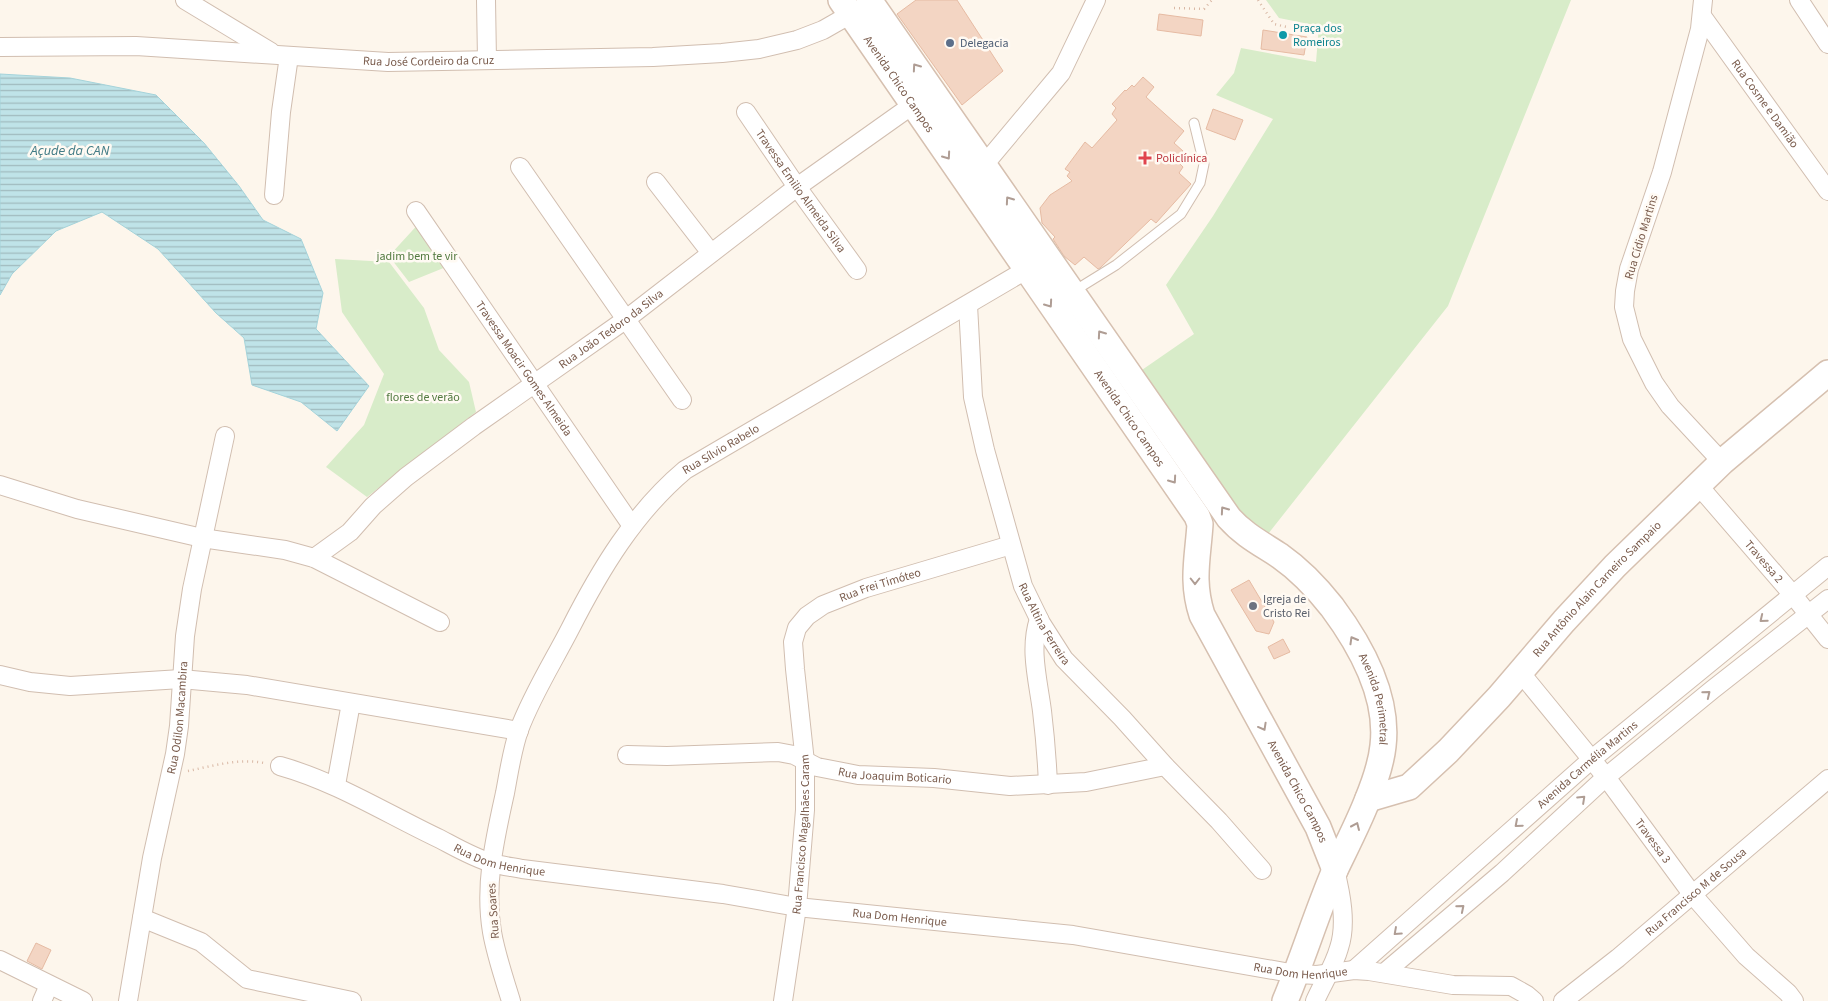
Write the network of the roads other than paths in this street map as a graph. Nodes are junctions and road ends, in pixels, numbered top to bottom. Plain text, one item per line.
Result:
1 (185, 0) edge
2 (486, 0) edge
3 (1096, 0) edge
4 (1799, 0) edge
5 (853, 5) edge
6 (1702, 8) edge
7 (1828, 44) edge
8 (0, 47) edge
9 (281, 55) junction
10 (487, 60) junction
11 (932, 90) junction
12 (912, 106) junction
13 (746, 112) dead end
14 (1194, 123) dead end
15 (984, 165) junction
16 (520, 167) dead end
17 (656, 182) dead end
18 (797, 187) junction
19 (1828, 191) edge
20 (274, 195) dead end
21 (416, 211) dead end
22 (710, 253) junction
23 (857, 270) dead end
24 (1026, 270) junction
25 (1072, 292) junction
26 (968, 305) junction
27 (625, 320) junction
28 (1121, 362) junction
29 (1828, 373) edge
30 (1100, 377) junction
31 (534, 384) junction
32 (682, 400) dead end
33 (225, 436) dead end
34 (1722, 462) junction
35 (0, 485) edge
36 (1698, 485) junction
37 (632, 526) junction
38 (202, 538) junction
39 (1259, 543) joint
40 (1011, 545) junction
41 (314, 558) junction
42 (1828, 566) edge
43 (1792, 595) junction
44 (1828, 600) edge
45 (1809, 614) junction
46 (1039, 619) junction
47 (440, 622) dead end
48 (1828, 639) edge
49 (795, 669) joint
50 (1520, 672) junction
51 (0, 675) edge
52 (181, 679) junction
53 (351, 703) junction
54 (519, 731) junction
55 (626, 755) dead end
56 (1592, 759) junction
57 (805, 762) junction
58 (280, 766) road end
59 (1165, 766) junction
60 (1606, 777) junction
61 (1828, 779) edge
62 (1048, 785) junction
63 (336, 786) junction
64 (1368, 799) junction
65 (491, 863) junction
66 (1262, 870) dead end
67 (1335, 870) junction
68 (1692, 894) junction
69 (798, 907) junction
70 (142, 918) junction
71 (0, 960) edge
72 (1354, 970) junction
73 (1384, 973) junction
74 (1296, 974) junction
75 (1329, 974) junction
76 (46, 993) edge
77 (83, 1001) edge
78 (128, 1001) edge
79 (352, 1001) edge
80 (511, 1001) edge
81 (783, 1001) edge
82 (1285, 1001) edge
83 (1316, 1001) edge
84 (1534, 1001) edge
85 (1563, 1001) edge
86 (1794, 1001) edge

1 - 9 street
2 - 10 street
3 - 15 street
4 - 7 street
5 - 10 street, Rua José Cordeiro da Cruz
11 -> 5 street, Avenida Chico Campos
5 - 12 street, Avenida Chico Campos
6 - 19 street, Rua Cosme e Damião
6 - 34 street, Rua Cídio Martins
8 - 9 street, Rua José Cordeiro da Cruz
9 - 10 street, Rua José Cordeiro da Cruz
9 - 20 street
11 - 12 street, Rua João Tedoro da Silva
11 - 15 street, Avenida Chico Campos
12 - 18 street, Rua João Tedoro da Silva
12 -> 24 street, Avenida Chico Campos
13 - 18 street, Travessa Emilio Almeida Silva
14 - 25 lane
25 -> 15 street, Avenida Chico Campos
16 - 27 street
17 - 22 street
18 - 22 street, Rua João Tedoro da Silva
18 - 23 street, Travessa Emilio Almeida Silva
21 - 31 street, Travessa Moacir Gomes Almeida
22 - 27 street, Rua João Tedoro da Silva
24 - 26 street, Rua Sílvio Rabelo
24 -> 30 street, Avenida Chico Campos
28 -> 25 street, Avenida Chico Campos
26 - 37 street, Rua Sílvio Rabelo
26 - 40 street, Rua Altina Ferreira
27 - 31 street, Rua João Tedoro da Silva
27 - 32 street
28 - 30 street
39 -> 28 street, Avenida Chico Campos
29 - 34 street, Rua Antônio Alain Carneiro Sampaio
30 -> 67 street, Avenida Chico Campos
31 - 37 street, Travessa Moacir Gomes Almeida
31 - 41 street, Rua João Tedoro da Silva
33 - 38 street, Rua Odilon Macambira
34 - 36 street, Rua Antônio Alain Carneiro Sampaio
35 - 38 street
36 - 43 street, Travessa 2
36 - 50 street, Rua Antônio Alain Carneiro Sampaio
37 - 54 street, Rua Sílvio Rabelo
38 - 41 street
38 - 52 street, Rua Odilon Macambira
64 -> 39 street, Avenida Perimetral
40 - 46 street, Rua Altina Ferreira
40 - 49 street, Rua Frei Timóteo
41 - 47 street
42 - 43 street, Avenida Carmélia Martins
43 - 45 street, Travessa 2
43 -> 56 street, Avenida Carmélia Martins
44 - 45 street, Avenida Carmélia Martins
45 - 48 street, Travessa 2
60 -> 45 street, Avenida Carmélia Martins
46 - 59 street, Rua Altina Ferreira
46 - 62 street
49 - 57 street, Rua Francisco Magalhães Caram
50 - 56 street, Travessa 3
50 - 64 street, Rua Antônio Alain Carneiro Sampaio
51 - 52 street
52 - 53 street
52 - 70 street, Rua Odilon Macambira
53 - 54 street
53 - 63 street
54 - 65 street, Rua Soares
55 - 57 street, Rua Joaquim Boticario
56 - 60 street, Travessa 3
56 -> 72 street, Avenida Carmélia Martins
57 - 62 street, Rua Joaquim Boticario
57 - 69 street, Rua Francisco Magalhães Caram
58 - 63 street, Rua Dom Henrique
59 - 62 street, Rua Joaquim Boticario
59 - 66 street, Rua Altina Ferreira
60 - 68 street, Travessa 3
73 -> 60 street, Avenida Carmélia Martins
61 - 68 street, Rua Francisco M de Sousa
63 - 65 street, Rua Dom Henrique
67 -> 64 street, Avenida Perimetral
65 - 69 street, Rua Dom Henrique
65 - 80 street, Rua Soares
67 - 74 street, Avenida Perimetral
67 - 75 street
68 - 85 street, Rua Francisco M de Sousa
68 - 86 street, Travessa 3
69 - 74 street, Rua Dom Henrique
69 - 81 street, Rua Francisco Magalhães Caram
70 - 78 street, Rua Odilon Macambira
70 - 79 street
71 - 76 street
72 - 73 street, Rua Dom Henrique
72 - 75 street, Rua Dom Henrique
73 - 84 street, Rua Dom Henrique
74 - 75 street, Rua Dom Henrique
74 - 82 street, Avenida Perimetral
75 - 83 street
76 - 77 street

